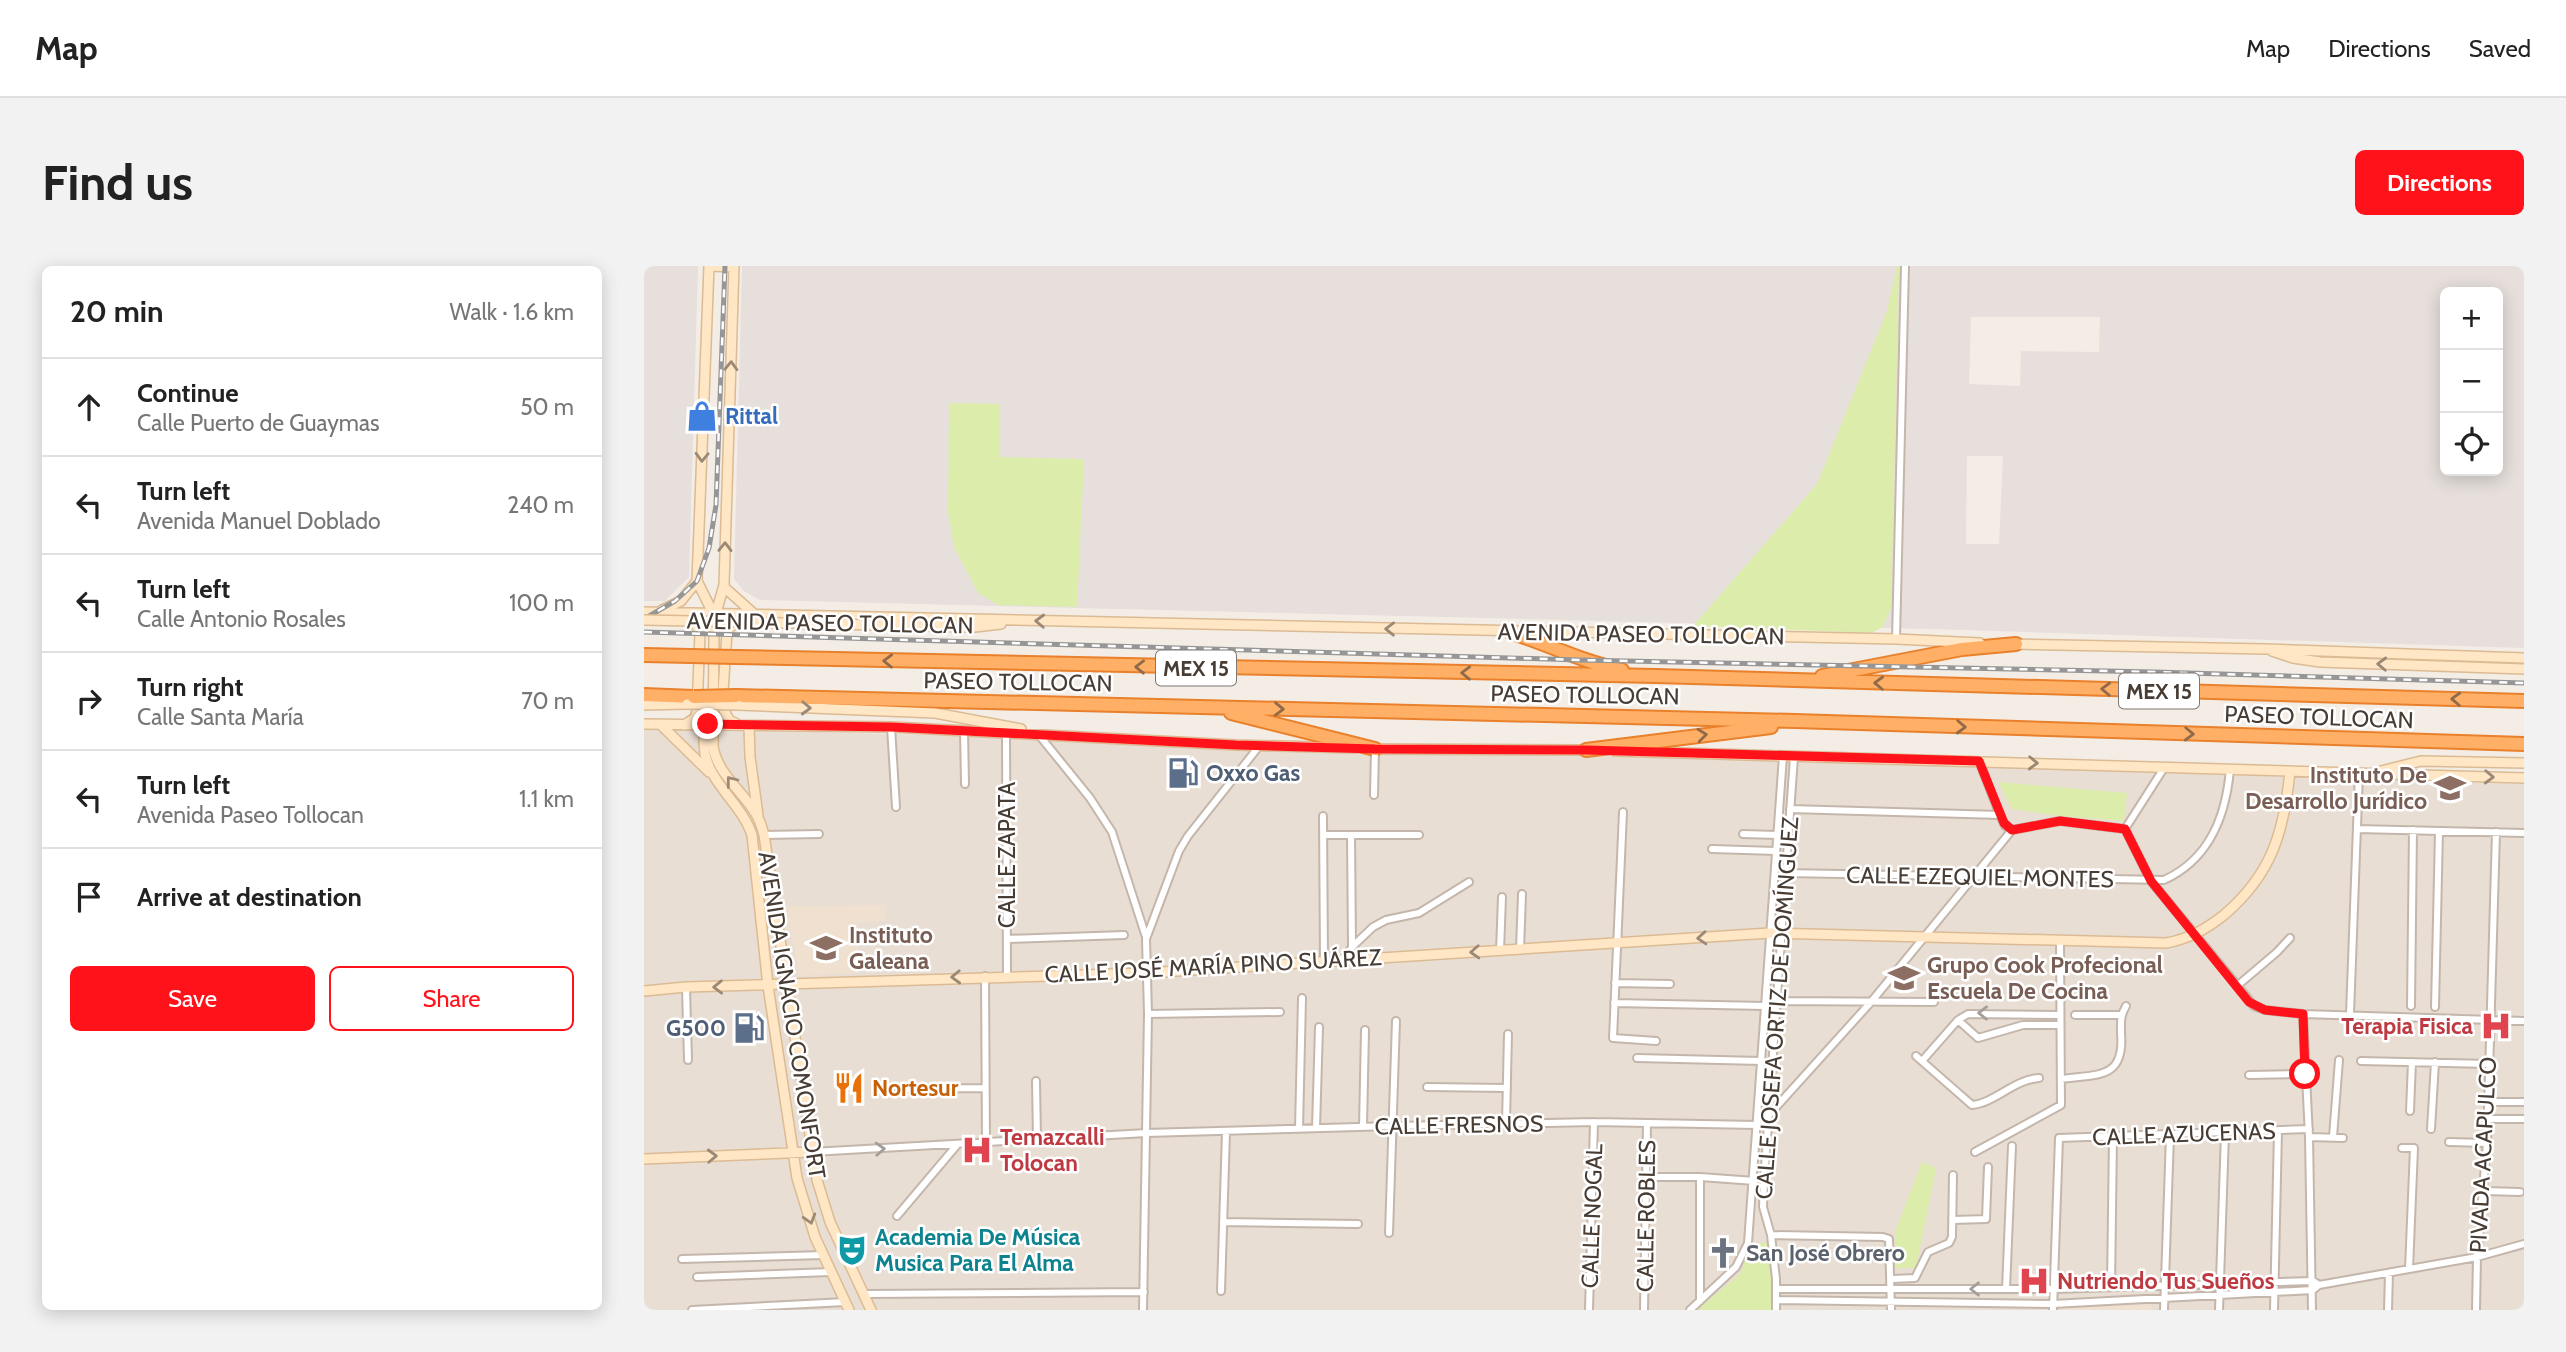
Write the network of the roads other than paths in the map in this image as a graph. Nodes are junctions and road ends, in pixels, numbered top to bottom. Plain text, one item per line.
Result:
1 (710, 266) edge
2 (734, 266) edge
3 (1905, 266) edge
4 (697, 581) junction
5 (724, 587) junction
6 (644, 612) edge
7 (658, 612) junction
8 (678, 612) junction
9 (714, 613) junction
10 (753, 613) junction
11 (644, 620) edge
12 (1016, 620) junction
13 (1510, 632) junction
14 (1896, 639) junction
15 (2016, 644) junction
16 (2266, 649) junction
17 (644, 655) edge
18 (2524, 658) edge
19 (2524, 669) edge
20 (1656, 676) junction
21 (1794, 680) junction
22 (644, 695) edge
23 (737, 700) junction
24 (690, 701) junction
25 (2524, 701) edge
26 (644, 705) edge
27 (1211, 708) junction
28 (1795, 721) junction
29 (644, 724) edge
30 (660, 724) junction
31 (710, 724) junction
32 (683, 725) junction
33 (746, 726) junction
34 (891, 727) junction
35 (964, 730) junction
36 (1006, 733) junction
37 (1039, 735) junction
38 (2524, 744) edge
39 (1260, 745) junction
40 (1375, 749) junction
41 (1586, 750) junction
42 (1783, 756) junction
43 (1794, 757) junction
44 (1979, 761) junction
45 (2524, 763) edge
46 (2164, 768) junction
47 (2230, 769) junction
48 (2290, 771) junction
49 (2359, 773) junction
50 (2372, 774) junction
51 (713, 776) junction
52 (2524, 778) edge
53 (965, 784) dead end
54 (1374, 795) dead end
55 (896, 807) dead end
56 (1790, 809) junction
57 (1623, 812) dead end
58 (2000, 815) junction
59 (758, 816) junction
60 (1323, 816) dead end
61 (2125, 829) junction
62 (2357, 829) junction
63 (2012, 830) junction
64 (2413, 830) junction
65 (2439, 831) junction
66 (2496, 832) junction
67 (2524, 833) edge
68 (819, 834) dead end
69 (1743, 834) dead end
70 (764, 835) junction
71 (1323, 835) junction
72 (1351, 835) junction
73 (1419, 835) dead end
74 (1777, 835) junction
75 (1712, 849) dead end
76 (1776, 851) junction
77 (1786, 873) junction
78 (1976, 876) junction
79 (2151, 881) junction
80 (1469, 882) dead end
81 (1522, 894) dead end
82 (1502, 897) dead end
83 (1770, 933) junction
84 (1782, 933) junction
85 (2196, 934) junction
86 (1124, 935) dead end
87 (1925, 937) junction
88 (2290, 938) dead end
89 (1007, 939) junction
90 (1146, 939) junction
91 (2060, 941) junction
92 (1617, 944) junction
93 (1352, 947) junction
94 (1520, 950) junction
95 (1500, 951) junction
96 (1343, 960) junction
97 (1324, 961) junction
98 (1147, 973) junction
99 (985, 976) junction
100 (1007, 976) junction
101 (1615, 982) junction
102 (786, 984) junction
103 (1670, 984) dead end
104 (768, 986) junction
105 (2237, 986) junction
106 (686, 987) junction
107 (644, 991) edge
108 (1302, 998) dead end
109 (1776, 1001) junction
110 (1871, 1002) junction
111 (1934, 1002) dead end
112 (1614, 1003) junction
113 (1765, 1006) junction
114 (2126, 1006) dead end
115 (2411, 1006) dead end
116 (2435, 1007) dead end
117 (1280, 1012) dead end
118 (1148, 1014) junction
119 (2028, 1014) junction
120 (2075, 1014) dead end
121 (2303, 1014) junction
122 (2350, 1014) junction
123 (2059, 1015) junction
124 (2120, 1015) junction
125 (1958, 1020) junction
126 (2490, 1020) junction
127 (1396, 1021) dead end
128 (2524, 1021) edge
129 (2029, 1024) junction
130 (2059, 1025) junction
131 (1319, 1027) dead end
132 (1365, 1030) dead end
133 (1508, 1034) dead end
134 (1656, 1041) dead end
135 (1637, 1058) dead end
136 (688, 1060) dead end
137 (2339, 1060) dead end
138 (1761, 1061) junction
139 (2361, 1061) dead end
140 (2412, 1062) junction
141 (2435, 1062) junction
142 (2489, 1064) junction
143 (2305, 1074) junction
144 (2249, 1075) dead end
145 (2039, 1078) dead end
146 (2061, 1079) junction
147 (1036, 1081) dead end
148 (1427, 1087) dead end
149 (985, 1088) junction
150 (1507, 1088) junction
151 (898, 1089) dead end
152 (2488, 1102) junction
153 (2524, 1102) edge
154 (2410, 1111) dead end
155 (1769, 1115) junction
156 (2487, 1119) junction
157 (2524, 1119) edge
158 (1594, 1122) junction
159 (1506, 1123) junction
160 (1647, 1123) junction
161 (1757, 1125) junction
162 (1393, 1126) junction
163 (1363, 1127) junction
164 (1316, 1128) junction
165 (1299, 1129) junction
166 (2431, 1129) dead end
167 (2278, 1131) junction
168 (1226, 1132) junction
169 (1146, 1133) junction
170 (2225, 1133) junction
171 (2309, 1133) junction
172 (2170, 1135) junction
173 (2113, 1137) junction
174 (2333, 1137) junction
175 (2343, 1138) dead end
176 (1037, 1140) junction
177 (2449, 1142) dead end
178 (2487, 1143) junction
179 (986, 1144) junction
180 (957, 1145) junction
181 (2012, 1146) dead end
182 (2402, 1148) dead end
183 (811, 1152) junction
184 (1975, 1152) dead end
185 (793, 1153) junction
186 (644, 1159) edge
187 (1987, 1167) dead end
188 (1954, 1175) dead end
189 (1646, 1177) junction
190 (1700, 1177) junction
191 (1753, 1181) junction
192 (1764, 1181) junction
193 (2484, 1191) junction
194 (2520, 1192) dead end
195 (897, 1216) dead end
196 (1953, 1220) junction
197 (1223, 1222) junction
198 (1358, 1224) dead end
199 (1389, 1233) dead end
200 (1771, 1235) junction
201 (2524, 1244) edge
202 (824, 1255) junction
203 (2477, 1257) junction
204 (682, 1259) dead end
205 (2409, 1269) junction
206 (831, 1272) junction
207 (2389, 1273) junction
208 (697, 1277) dead end
209 (1892, 1279) junction
210 (2274, 1283) junction
211 (2219, 1284) junction
212 (2315, 1285) junction
213 (2165, 1286) junction
214 (2111, 1287) junction
215 (1777, 1289) junction
216 (1835, 1289) junction
217 (2006, 1289) junction
218 (2054, 1289) junction
219 (1890, 1290) junction
220 (1221, 1291) dead end
221 (1144, 1292) junction
222 (2274, 1292) junction
223 (863, 1294) junction
224 (2219, 1296) junction
225 (2165, 1298) junction
226 (1777, 1300) junction
227 (1835, 1300) junction
228 (1700, 1302) junction
229 (833, 1306) edge
230 (847, 1306) edge
231 (1891, 1306) edge
232 (1943, 1307) edge
233 (1996, 1307) edge
234 (2053, 1307) edge
235 (692, 1310) edge
236 (871, 1310) edge
237 (1143, 1310) edge
238 (1589, 1310) edge
239 (1644, 1310) edge
240 (1690, 1310) edge
241 (1776, 1310) edge
242 (1835, 1310) edge
243 (2164, 1310) edge
244 (2219, 1310) edge
245 (2274, 1310) edge
246 (2312, 1310) edge
247 (2388, 1310) edge
248 (2476, 1310) edge

1 - 2 main road
1 -> 4 main road
5 -> 2 main road
3 - 14 street
4 - 7 main road
4 - 9 main road
5 - 9 main road
5 - 10 main road
6 - 7 main road, AVENIDA PASEO TOLLOCAN
7 - 8 main road, AVENIDA PASEO TOLLOCAN
8 - 9 main road, AVENIDA PASEO TOLLOCAN
8 - 32 main road
9 - 10 main road, AVENIDA PASEO TOLLOCAN
9 - 31 main road
10 - 12 main road, AVENIDA PASEO TOLLOCAN
10 - 33 main road
11 - 12 main road, AVENIDA PASEO TOLLOCAN, bridge
13 -> 12 main road, AVENIDA PASEO TOLLOCAN
13 - 14 main road, AVENIDA PASEO TOLLOCAN
13 - 20 highway
14 - 15 main road, AVENIDA PASEO TOLLOCAN
15 - 16 main road, AVENIDA PASEO TOLLOCAN
15 - 21 highway
16 - 18 main road, AVENIDA PASEO TOLLOCAN
19 -> 16 main road, AVENIDA PASEO TOLLOCAN
20 -> 17 highway, PASEO TOLLOCAN / MEX 15, bridge
20 - 21 highway, PASEO TOLLOCAN / MEX 15
25 -> 21 highway, PASEO TOLLOCAN / MEX 15
22 - 24 highway, PASEO TOLLOCAN / MEX 15
23 - 24 highway, PASEO TOLLOCAN / MEX 15, bridge
23 - 27 highway, PASEO TOLLOCAN / MEX 15
23 -> 37 main road
24 - 26 main road
27 -> 28 highway, PASEO TOLLOCAN / MEX 15
27 - 40 highway
28 -> 38 highway, PASEO TOLLOCAN / MEX 15
41 -> 28 highway
29 - 30 main road
30 - 32 main road
30 - 51 main road
31 - 32 main road
31 - 33 main road
31 - 51 main road, AVENIDA IGNACIO COMONFORT
59 -> 31 main road, AVENIDA IGNACIO COMONFORT
33 - 34 main road
33 - 59 main road
34 - 35 main road
34 - 55 street
35 - 36 main road
35 - 53 street
36 - 37 main road
36 - 89 street, CALLE ZAPATA
37 - 39 main road
37 - 90 street
39 - 40 main road
39 - 90 street
40 - 41 main road
40 - 54 street
41 - 42 main road
42 - 43 main road
42 - 74 street, CALLE JOSEFA ORTIZ DE DOMÍNGUEZ
43 - 44 main road
43 - 56 street, CALLE JOSEFA ORTIZ DE DOMÍNGUEZ
44 -> 46 main road
44 - 58 street
45 - 50 main road
46 - 47 main road
46 - 61 street
47 - 48 main road
47 - 79 street, CALLE EZEQUIEL MONTES
48 - 49 main road
48 - 85 main road
49 - 50 main road
49 - 62 street
50 -> 52 main road
51 - 104 main road, AVENIDA IGNACIO COMONFORT
56 - 58 street
56 - 77 street, CALLE JOSEFA ORTIZ DE DOMÍNGUEZ
57 - 92 street
58 - 63 street
59 - 70 main road, AVENIDA IGNACIO COMONFORT
60 - 71 street
61 - 63 street
61 - 79 street
62 - 64 street
62 - 122 street
63 - 78 street
64 - 65 street
64 - 115 street
65 - 66 street
65 - 116 street
66 - 67 street
66 - 126 street, PIVADA ACAPULCO
68 - 70 street
69 - 74 street
70 - 102 main road, AVENIDA IGNACIO COMONFORT
71 - 72 street
71 - 97 street
72 - 73 street
72 - 93 street
74 - 76 street, CALLE JOSEFA ORTIZ DE DOMÍNGUEZ
75 - 76 street
76 - 83 street, CALLE JOSEFA ORTIZ DE DOMÍNGUEZ
77 - 78 street, CALLE EZEQUIEL MONTES
77 - 84 street, CALLE JOSEFA ORTIZ DE DOMÍNGUEZ
78 - 79 street, CALLE EZEQUIEL MONTES
78 - 87 street
79 - 85 street
80 - 93 street
81 - 94 street
82 - 95 street
83 - 84 main road, CALLE JOSÉ MARÍA PINO SUÁREZ
83 -> 92 main road, CALLE JOSÉ MARÍA PINO SUÁREZ
83 - 113 street, CALLE JOSEFA ORTIZ DE DOMÍNGUEZ
84 - 87 main road, CALLE JOSÉ MARÍA PINO SUÁREZ
84 - 109 street, CALLE JOSEFA ORTIZ DE DOMÍNGUEZ
85 - 91 main road, CALLE JOSÉ MARÍA PINO SUÁREZ
85 - 105 street
86 - 89 street
87 - 91 main road, CALLE JOSÉ MARÍA PINO SUÁREZ
87 - 110 street
88 - 105 street
89 - 100 street, CALLE ZAPATA
90 - 98 street
91 - 123 street
92 - 94 main road, CALLE JOSÉ MARÍA PINO SUÁREZ
92 - 101 street
93 - 96 street
94 - 95 main road, CALLE JOSÉ MARÍA PINO SUÁREZ
95 -> 96 main road, CALLE JOSÉ MARÍA PINO SUÁREZ
96 - 97 main road, CALLE JOSÉ MARÍA PINO SUÁREZ
97 - 98 main road, CALLE JOSÉ MARÍA PINO SUÁREZ
98 - 100 main road, CALLE JOSÉ MARÍA PINO SUÁREZ
98 - 118 street
99 - 100 main road, CALLE JOSÉ MARÍA PINO SUÁREZ
99 -> 102 main road, CALLE JOSÉ MARÍA PINO SUÁREZ
99 - 149 street
101 - 103 street
101 - 112 street
102 - 104 main road, CALLE JOSÉ MARÍA PINO SUÁREZ
102 - 183 main road, AVENIDA IGNACIO COMONFORT
104 -> 106 main road, CALLE JOSÉ MARÍA PINO SUÁREZ
104 - 185 main road, AVENIDA IGNACIO COMONFORT
105 - 121 street
106 - 107 main road, CALLE JOSÉ MARÍA PINO SUÁREZ
106 - 136 street
108 - 165 street
109 - 110 street
109 - 155 street, CALLE JOSEFA ORTIZ DE DOMÍNGUEZ
110 - 111 street
110 - 155 street
112 - 113 street
112 - 134 street
113 - 138 street, CALLE JOSEFA ORTIZ DE DOMÍNGUEZ
114 - 124 street
117 - 118 street
118 - 169 street
119 - 123 street
119 -> 125 street
119 - 129 street
120 - 124 street
121 - 122 street
121 - 143 street
122 - 126 street
123 - 130 street
124 - 146 street
125 - 129 street
125 - 145 street
126 - 128 street
126 - 142 street, PIVADA ACAPULCO
127 - 162 street
129 - 130 street
130 - 146 street
131 - 164 street
132 - 163 street
133 - 150 street
135 - 138 street
137 - 174 street
138 - 161 street, CALLE JOSEFA ORTIZ DE DOMÍNGUEZ
139 - 140 street
140 - 141 street
140 - 154 street
141 - 142 street
141 - 166 street
142 - 152 street, PIVADA ACAPULCO
143 - 144 street
143 - 171 street
146 - 184 street
147 - 176 street
148 - 150 street
149 - 151 street
149 - 179 street
150 - 159 street
152 - 153 street
152 - 156 street, PIVADA ACAPULCO
155 - 161 street
155 - 192 street, CALLE JOSEFA ORTIZ DE DOMÍNGUEZ
156 - 157 street
156 - 178 street, PIVADA ACAPULCO
158 - 159 street, CALLE FRESNOS
158 - 160 street, CALLE FRESNOS
158 - 238 street, CALLE NOGAL
159 - 162 street, CALLE FRESNOS
160 - 161 street, CALLE FRESNOS
160 - 189 street, CALLE ROBLES
161 - 191 street, CALLE JOSEFA ORTIZ DE DOMÍNGUEZ
162 - 163 street, CALLE FRESNOS
162 - 199 street
163 - 164 street, CALLE FRESNOS
164 - 165 street, CALLE FRESNOS
165 - 168 street, CALLE FRESNOS
167 - 170 street, CALLE AZUCENAS
167 - 171 street, CALLE AZUCENAS
167 - 210 street
168 - 169 street, CALLE FRESNOS
168 - 197 street
169 - 176 street, CALLE FRESNOS
169 - 221 street
170 - 172 street, CALLE AZUCENAS
170 - 211 street
171 - 174 street, CALLE AZUCENAS
171 - 212 street
172 - 173 street, CALLE AZUCENAS
172 - 213 street
173 - 214 street
173 - 218 street, CALLE AZUCENAS
174 - 175 street, CALLE AZUCENAS
176 - 179 street, CALLE FRESNOS
177 - 178 street
178 - 193 street, PIVADA ACAPULCO
179 - 180 street, CALLE FRESNOS
183 -> 180 street, CALLE FRESNOS
180 - 195 street
181 - 217 street
182 - 205 street
183 - 185 main road
183 - 223 main road, AVENIDA IGNACIO COMONFORT
186 -> 185 main road
185 -> 202 main road, AVENIDA IGNACIO COMONFORT
187 - 196 street
188 - 196 street
189 - 190 street
189 - 239 street, CALLE ROBLES
190 - 191 street
190 - 228 street
191 - 192 street
191 - 228 street, CALLE JOSEFA ORTIZ DE DOMÍNGUEZ
192 - 200 street, CALLE JOSEFA ORTIZ DE DOMÍNGUEZ
193 - 194 street
193 - 203 street, PIVADA ACAPULCO
196 - 209 street
197 - 198 street
197 - 220 street
200 - 209 street
200 - 215 street, CALLE JOSEFA ORTIZ DE DOMÍNGUEZ
201 - 203 street
202 - 204 street
202 - 206 main road, AVENIDA IGNACIO COMONFORT
203 - 205 street
203 - 248 street, PIVADA ACAPULCO
205 - 207 street
206 - 208 street
206 - 230 main road, AVENIDA IGNACIO COMONFORT
207 - 212 street
207 - 247 street
209 - 219 street
210 - 211 street
210 - 212 street
210 - 222 street
211 - 213 street
211 - 224 street
212 - 222 street
212 - 246 street
213 - 214 street
213 - 225 street
214 - 218 street
215 - 216 street
215 - 226 street, CALLE JOSEFA ORTIZ DE DOMÍNGUEZ
216 - 219 street
216 - 227 street
217 - 218 street
217 -> 219 street
218 - 234 street
219 - 231 street
221 - 223 street
221 - 237 street
222 - 224 street
222 - 245 street
223 - 236 main road, AVENIDA IGNACIO COMONFORT
224 - 225 street
224 - 244 street
225 - 234 street
225 - 243 street
226 - 227 street
226 - 241 street, CALLE JOSEFA ORTIZ DE DOMÍNGUEZ
227 - 231 street
227 - 242 street
228 - 240 street, CALLE JOSEFA ORTIZ DE DOMÍNGUEZ
229 - 230 street
229 - 235 street
231 - 232 street
232 - 233 street
233 - 234 street

